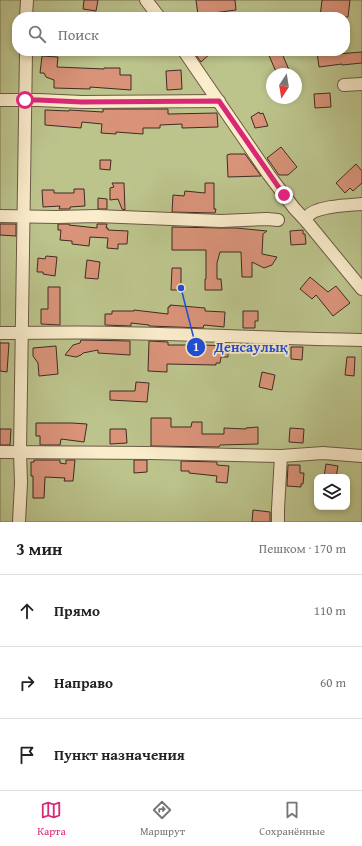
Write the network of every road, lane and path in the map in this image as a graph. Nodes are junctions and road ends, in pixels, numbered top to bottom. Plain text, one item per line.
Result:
1 (26, 0) edge
2 (146, 0) edge
3 (26, 12) edge
4 (156, 12) edge
5 (26, 56) edge
6 (188, 56) edge
7 (362, 84) edge
8 (344, 85) dead end
9 (0, 100) edge
10 (25, 100) junction
11 (219, 101) junction
12 (362, 204) edge
13 (0, 216) edge
14 (23, 216) junction
15 (278, 220) dead end
16 (307, 222) junction
17 (362, 289) edge
18 (0, 333) edge
19 (22, 333) junction
20 (362, 340) edge
21 (0, 452) edge
22 (20, 452) junction
23 (281, 456) junction
24 (362, 456) edge
25 (19, 522) edge
26 (278, 522) edge

1 - 3 street
2 - 4 street
5 - 10 street
6 - 11 street
7 - 8 street
9 - 10 street
10 - 11 street
10 - 14 street
11 - 16 street
12 - 16 street
13 - 14 street
14 - 15 street
14 - 19 street
16 - 17 street
18 - 19 street
19 - 20 street
19 - 22 street
21 - 22 street
22 - 23 street
22 - 25 street
23 - 24 street
23 - 26 street

